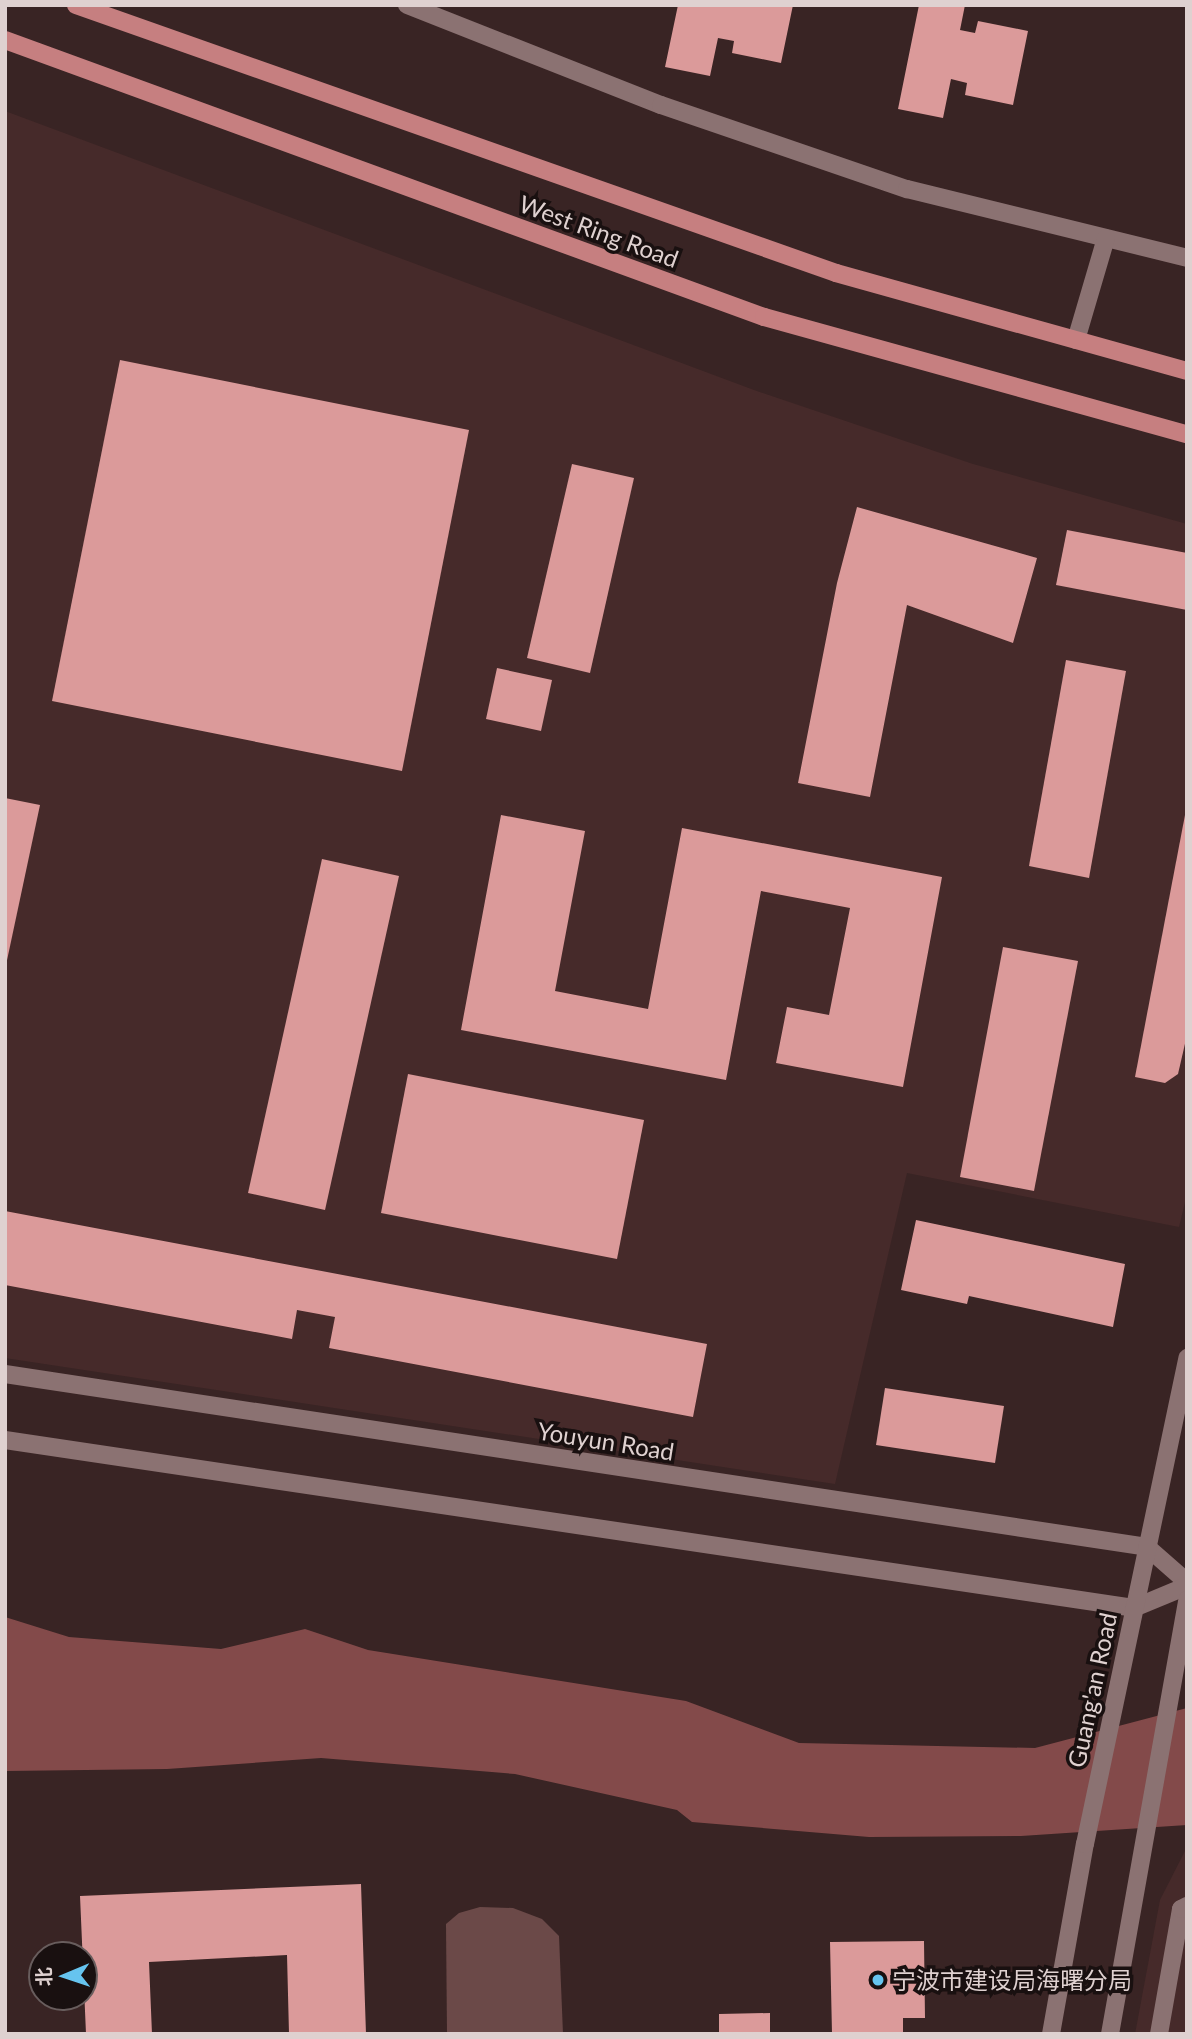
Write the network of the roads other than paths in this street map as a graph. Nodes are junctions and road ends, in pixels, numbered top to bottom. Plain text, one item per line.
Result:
1 (76, 5) edge
2 (407, 5) edge
3 (5, 40) edge
4 (1106, 238) junction
5 (1187, 258) edge
6 (1076, 340) junction
7 (1187, 371) edge
8 (1187, 434) edge
9 (1187, 1358) edge
10 (5, 1374) edge
11 (5, 1440) edge
12 (1147, 1547) junction
13 (1187, 1584) edge
14 (1187, 1600) edge
15 (1134, 1608) junction
16 (1187, 1906) edge
17 (1051, 2034) edge
18 (1110, 2034) edge
19 (1159, 2034) edge

1 - 6 main road
2 - 4 street
3 - 8 main road, West Ring Road
4 - 5 street
4 - 6 street
6 - 7 main road
9 - 12 street, Guang'an Road
10 - 12 street, Youyun Road
11 - 15 street
12 - 13 street
12 - 15 street, Guang'an Road
13 - 15 street
14 - 18 street
15 - 17 street, Guang'an Road
16 - 19 street

